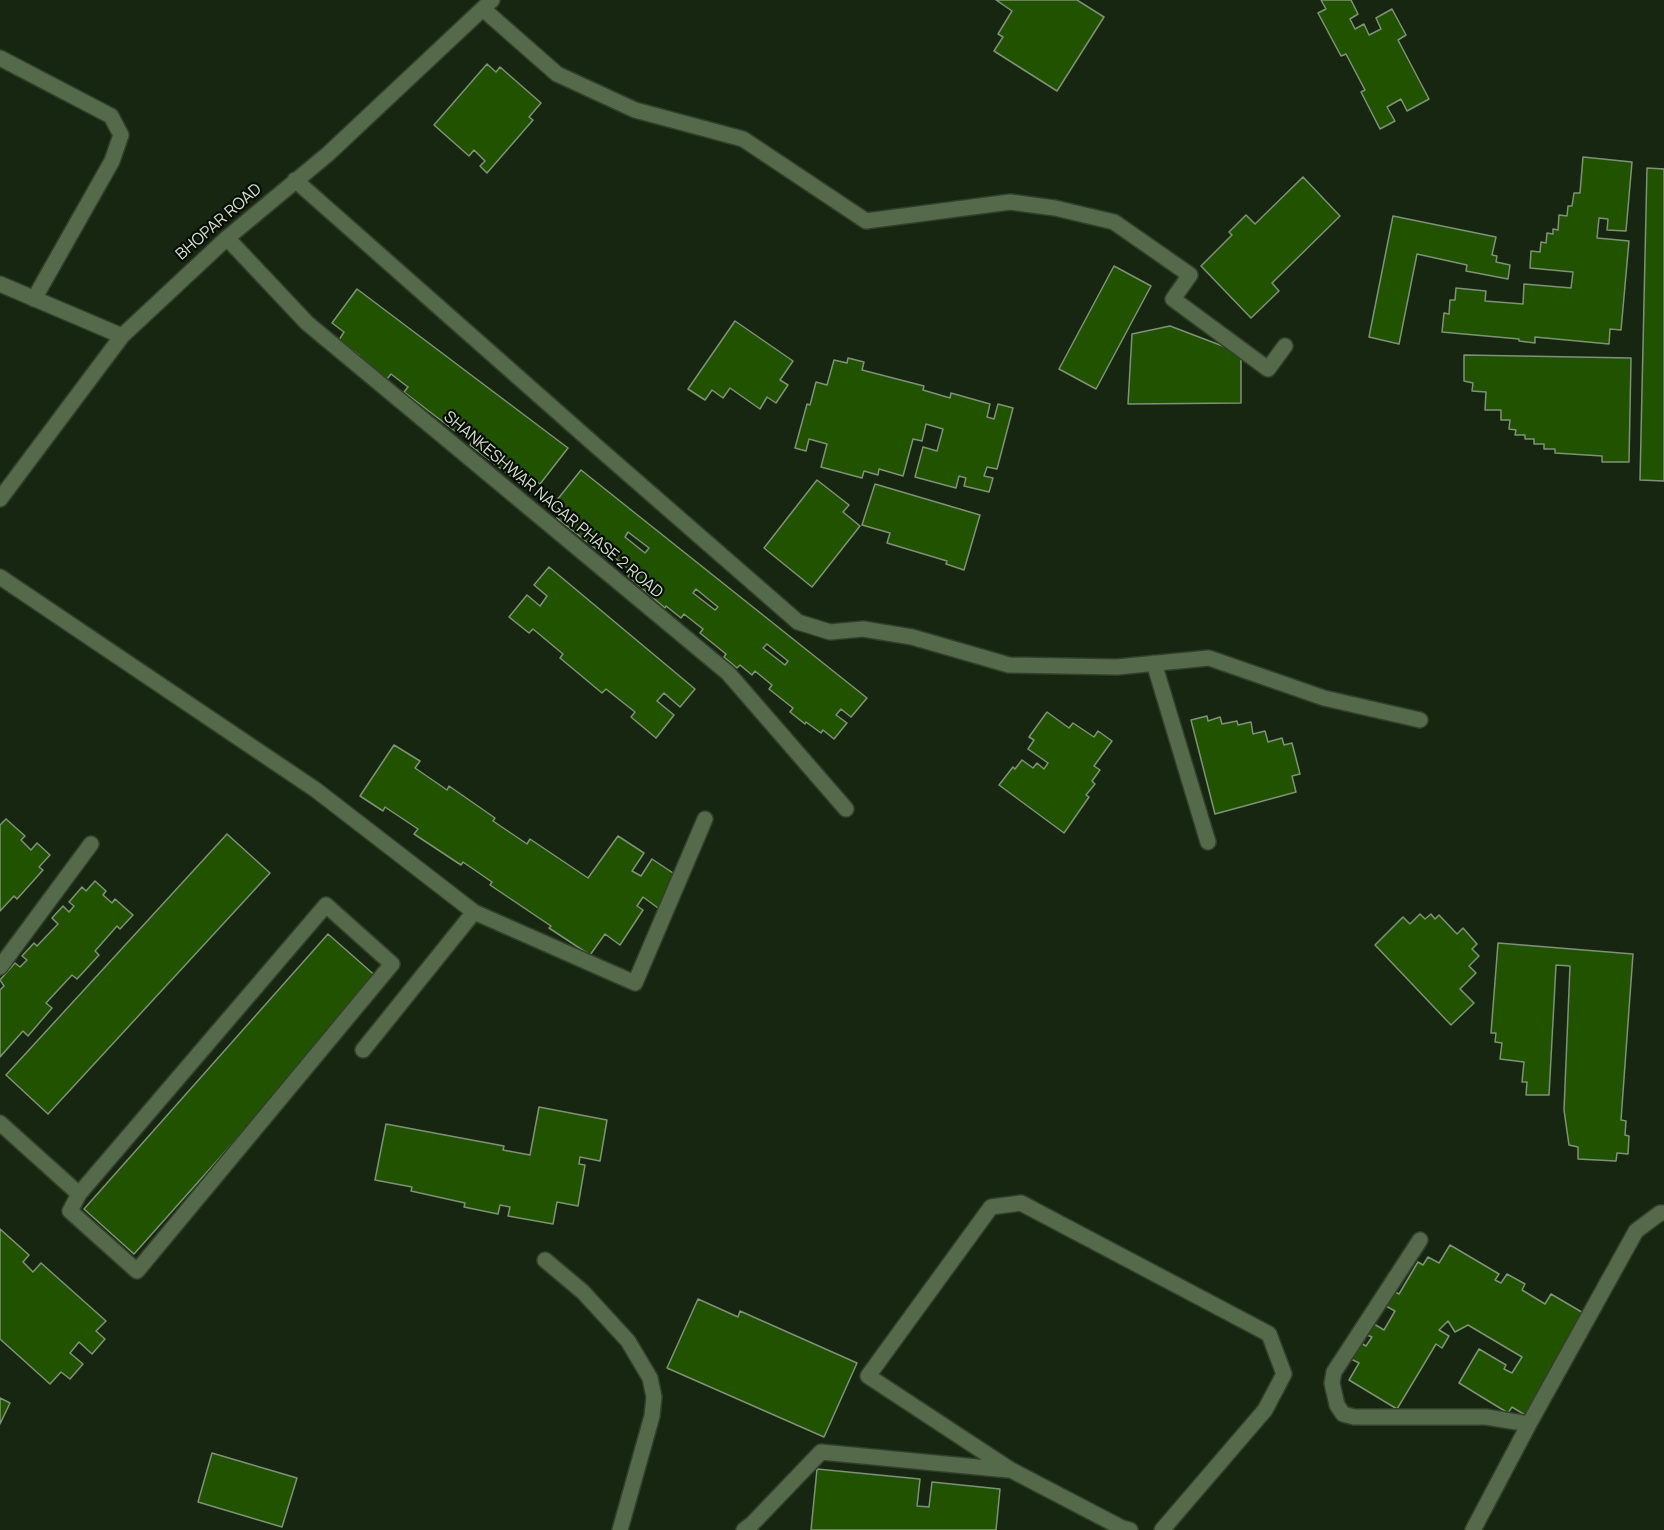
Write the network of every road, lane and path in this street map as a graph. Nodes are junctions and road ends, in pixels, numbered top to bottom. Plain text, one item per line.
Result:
1 (487, 4) edge
2 (0, 58) edge
3 (295, 180) junction
4 (226, 238) junction
5 (0, 284) edge
6 (34, 299) junction
7 (122, 336) junction
8 (1285, 346) dead end
9 (0, 499) edge
10 (0, 577) edge
11 (1154, 663) junction
12 (1420, 720) dead end
13 (846, 809) dead end
14 (705, 819) dead end
15 (1208, 842) dead end
16 (91, 844) dead end
17 (474, 912) junction
18 (0, 967) edge
19 (363, 1050) dead end
20 (0, 1123) edge
21 (79, 1194) junction
22 (1664, 1213) edge
23 (1420, 1240) dead end
24 (545, 1260) dead end
25 (1529, 1424) junction
26 (1011, 1470) junction
27 (620, 1530) edge
28 (744, 1530) edge
29 (1130, 1530) edge
30 (1161, 1530) edge
31 (1473, 1530) edge

1 - 3 street, BHOPAR ROAD
1 - 8 street
2 - 6 street
3 - 4 street, BHOPAR ROAD
3 - 11 street
4 - 7 street, BHOPAR ROAD
4 - 13 street, SHANKESHWAR NAGAR PHASE 2 ROAD
5 - 6 street
6 - 7 street
7 - 9 street, BHOPAR ROAD
10 - 17 street
11 - 12 street
11 - 15 street
14 - 17 street
16 - 18 street
17 - 19 street
20 - 21 street
21 - 21 street
22 - 25 street
23 - 25 street
24 - 27 street
25 - 31 street
26 - 28 street
26 - 29 street
26 - 30 street

